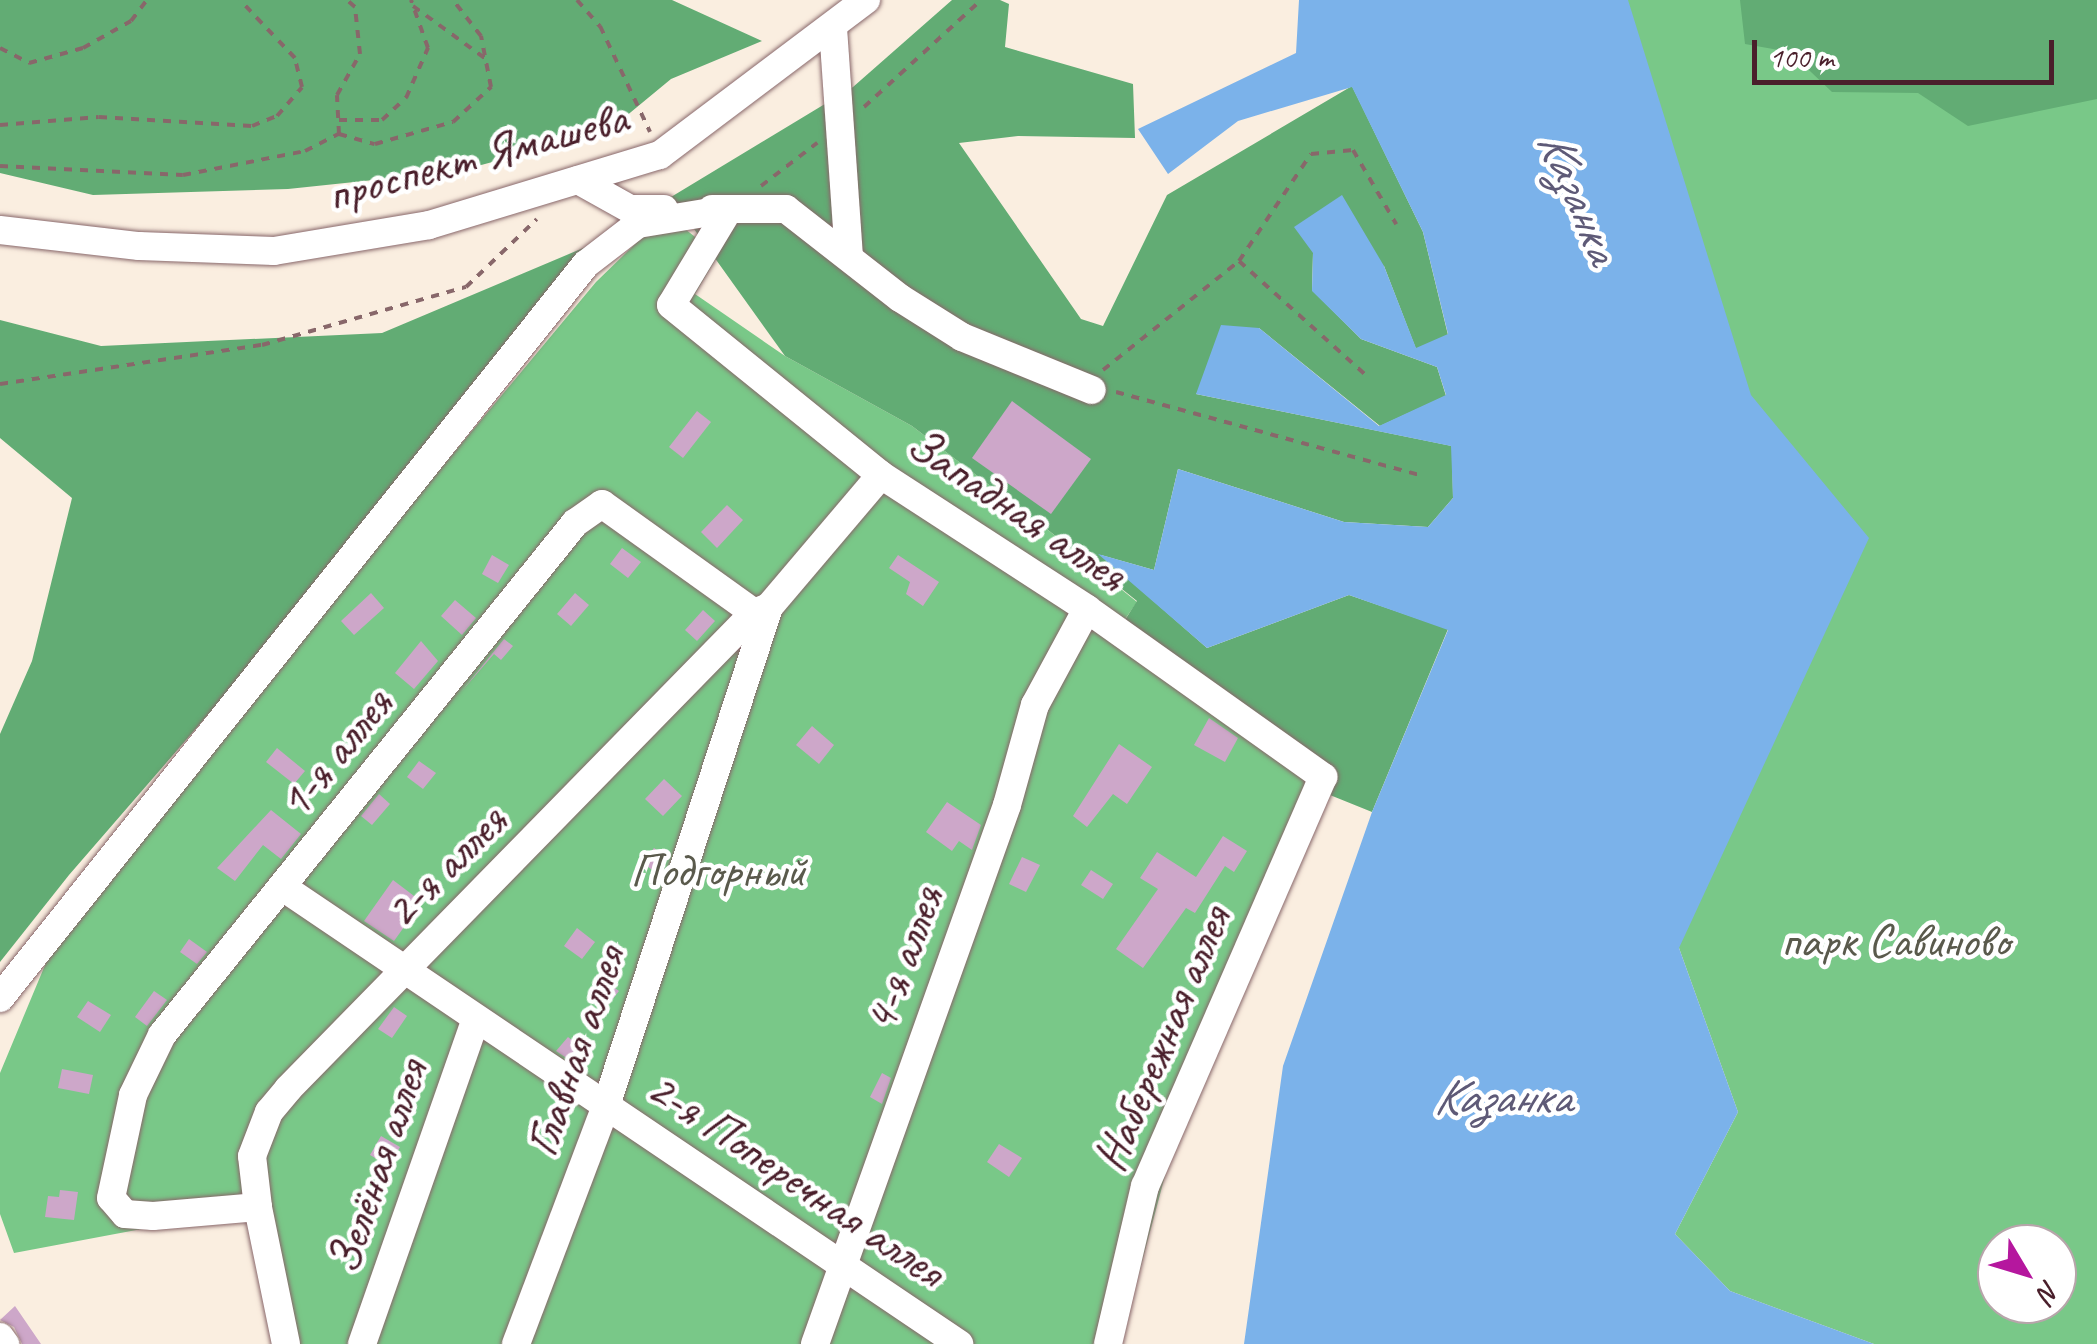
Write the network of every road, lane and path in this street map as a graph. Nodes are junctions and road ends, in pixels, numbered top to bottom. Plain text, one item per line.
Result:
1 (147, 0) edge
2 (240, 0) edge
3 (347, 0) edge
4 (453, 0) edge
5 (577, 0) edge
6 (866, 0) edge
7 (982, 0) edge
8 (412, 3) edge
9 (833, 28) junction
10 (0, 48) edge
11 (486, 59) junction
12 (850, 118) dead end
13 (338, 120) junction
14 (0, 125) edge
15 (340, 134) junction
16 (820, 140) dead end
17 (660, 155) junction
18 (0, 166) edge
19 (578, 180) junction
20 (759, 186) dead end
21 (550, 207) dead end
22 (729, 210) junction
23 (1396, 224) dead end
24 (0, 230) edge
25 (848, 255) junction
26 (1238, 260) junction
27 (1369, 378) dead end
28 (0, 384) edge
29 (1099, 384) junction
30 (882, 475) junction
31 (1423, 476) dead end
32 (1087, 609) junction
33 (762, 610) junction
34 (1324, 777) joint
35 (284, 888) junction
36 (404, 972) junction
37 (0, 998) edge
38 (476, 1019) junction
39 (606, 1106) junction
40 (258, 1207) junction
41 (845, 1264) junction
42 (0, 1337) edge
43 (5, 1344) edge
44 (286, 1344) edge
45 (362, 1344) edge
46 (516, 1344) edge
47 (815, 1344) edge
48 (959, 1344) edge
49 (1108, 1344) edge

1 - 10 path
2 - 14 path
3 - 13 path
4 - 11 path
5 - 17 path
6 - 9 lane, проспект Ямашева
7 - 12 path
8 - 11 path
8 - 13 path
9 - 17 lane, проспект Ямашева
9 - 25 lane
11 - 15 path
13 - 15 path
15 - 18 path
16 - 20 path
17 - 19 lane, проспект Ямашева
19 - 22 lane
19 - 24 lane, проспект Ямашева
21 - 28 path
22 - 25 lane
22 - 30 lane, Западная аллея
22 - 37 lane
23 - 26 path
25 - 29 lane
26 - 27 path
26 - 29 path
29 - 31 path
30 - 32 lane, Западная аллея
30 - 33 lane, Главная аллея
32 - 34 lane, Западная аллея
32 - 41 lane, 4-я аллея
33 - 35 lane, 1-я аллея
33 - 36 lane, 2-я аллея
33 - 39 lane, Главная аллея
34 - 49 lane, Набережная аллея
35 - 36 lane, 2-я Поперечная аллея
35 - 40 lane, 1-я аллея
36 - 38 lane, 2-я Поперечная аллея
36 - 40 lane, 2-я аллея
38 - 39 lane, 2-я Поперечная аллея
38 - 45 lane, Зелёная аллея
39 - 41 lane, 2-я Поперечная аллея
39 - 46 lane, Главная аллея
40 - 44 lane, 2-я аллея
41 - 47 lane, 4-я аллея
41 - 48 lane, 2-я Поперечная аллея
42 - 43 lane

